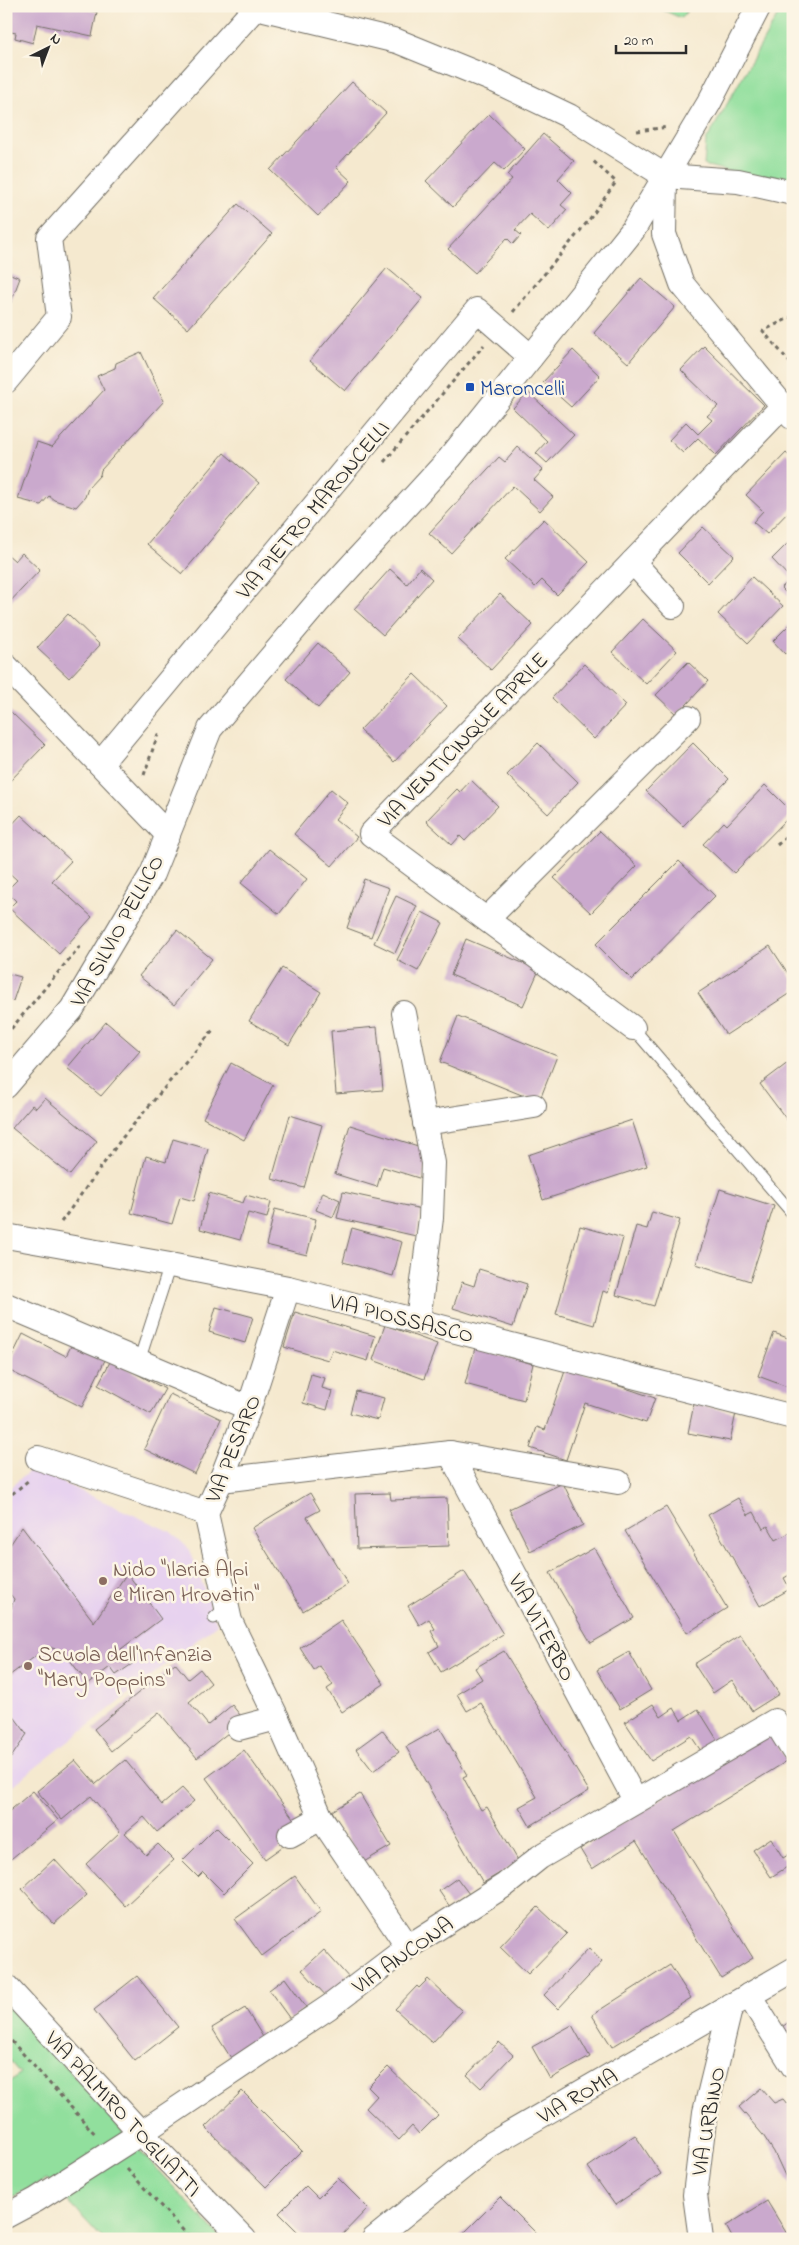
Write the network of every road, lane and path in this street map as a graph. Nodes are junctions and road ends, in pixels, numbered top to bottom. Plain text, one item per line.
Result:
1 (759, 6) edge
2 (254, 7) edge
3 (587, 156) dead end
4 (665, 176) junction
5 (793, 193) edge
6 (793, 316) edge
7 (499, 328) junction
8 (531, 357) junction
9 (793, 366) edge
10 (6, 380) edge
11 (788, 412) edge
12 (382, 464) dead end
13 (632, 562) junction
14 (673, 606) dead end
15 (6, 666) edge
16 (688, 718) dead end
17 (162, 729) dead end
18 (100, 764) junction
19 (144, 811) junction
20 (793, 831) edge
21 (168, 834) junction
22 (777, 845) dead end
23 (487, 919) junction
24 (86, 938) dead end
25 (404, 1013) dead end
26 (633, 1028) joint
27 (213, 1030) dead end
28 (6, 1035) edge
29 (6, 1086) edge
30 (534, 1106) dead end
31 (425, 1123) junction
32 (793, 1214) edge
33 (60, 1224) dead end
34 (6, 1236) edge
35 (170, 1265) junction
36 (288, 1288) junction
37 (6, 1305) edge
38 (418, 1321) junction
39 (139, 1361) junction
40 (249, 1408) junction
41 (793, 1417) edge
42 (450, 1453) junction
43 (38, 1458) dead end
44 (221, 1480) junction
45 (618, 1482) dead end
46 (206, 1513) junction
47 (277, 1718) junction
48 (239, 1728) dead end
49 (793, 1750) edge
50 (635, 1800) junction
51 (321, 1818) junction
52 (290, 1835) dead end
53 (408, 1948) junction
54 (793, 1970) edge
55 (6, 1986) edge
56 (740, 2000) junction
57 (793, 2066) edge
58 (140, 2133) junction
59 (6, 2216) edge
60 (244, 2239) edge
61 (374, 2239) edge
62 (701, 2239) edge

1 - 4 street
2 - 4 street
2 - 10 street
3 - 7 path
4 - 5 street
4 - 8 street
4 - 11 street
6 - 9 path
7 - 8 street, VIA PIETRO MARONCELLI
7 - 12 path
7 - 18 street, VIA PIETRO MARONCELLI
8 - 21 street
11 - 13 street, VIA VENTICINQUE APRILE
13 - 14 street
13 - 23 street, VIA VENTICINQUE APRILE
15 - 18 street, VIA SILVIO PELLICO
16 - 23 street
17 - 19 path
18 - 19 street, VIA SILVIO PELLICO
19 - 21 street, VIA SILVIO PELLICO
20 - 22 path
21 - 29 street, VIA SILVIO PELLICO
23 - 26 street, VIA VENTICINQUE APRILE
24 - 28 path
25 - 31 street
26 - 32 lane, VIA VENTICINQUE APRILE
27 - 33 path
30 - 31 street
31 - 38 street
34 - 35 street, VIA PIOSSASCO
35 - 36 street, VIA PIOSSASCO
35 - 39 lane
36 - 38 street, VIA PIOSSASCO
36 - 40 street, VIA PESARO
37 - 39 street
38 - 41 street, VIA PIOSSASCO
39 - 40 street
40 - 44 street, VIA PESARO
42 - 44 street
42 - 45 street
42 - 50 street, VIA VITERBO
43 - 46 street
44 - 46 street, VIA PESARO
46 - 47 street, VIA PESARO
47 - 48 street
47 - 51 street, VIA PESARO
49 - 50 street, VIA ANCONA
50 - 53 street, VIA ANCONA
51 - 52 street
51 - 53 street, VIA PESARO
53 - 58 street, VIA ANCONA
54 - 56 street, VIA ROMA
55 - 58 street, VIA PALMIRO TOGLIATTI
56 - 57 street
56 - 61 street, VIA ROMA
56 - 62 street, VIA URBINO
58 - 59 street, VIA ANCONA
58 - 60 street, VIA PALMIRO TOGLIATTI

